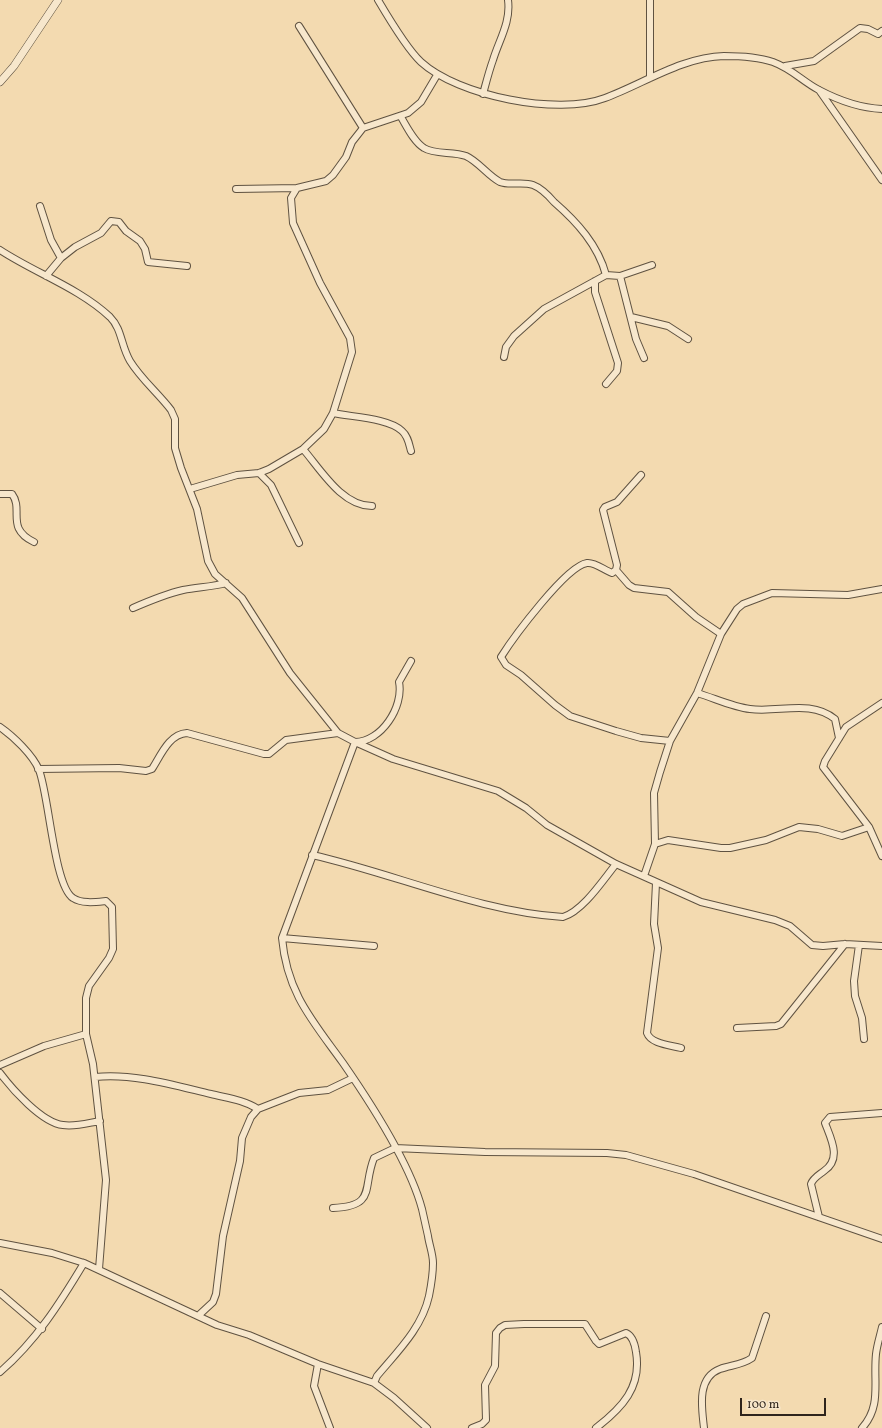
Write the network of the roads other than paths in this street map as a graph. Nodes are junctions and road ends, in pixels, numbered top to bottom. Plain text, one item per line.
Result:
1 (58, 0) edge
2 (378, 0) edge
3 (508, 0) edge
4 (650, 0) edge
5 (299, 26) dead end
6 (882, 31) edge
7 (784, 66) junction
8 (437, 75) junction
9 (650, 78) junction
10 (0, 82) edge
11 (819, 90) junction
12 (483, 94) junction
13 (882, 109) edge
14 (401, 117) junction
15 (363, 128) junction
16 (882, 180) edge
17 (297, 188) junction
18 (236, 189) dead end
19 (40, 206) dead end
20 (0, 250) edge
21 (61, 258) junction
22 (652, 265) dead end
23 (187, 266) dead end
24 (606, 275) junction
25 (46, 276) junction
26 (620, 276) junction
27 (595, 281) junction
28 (631, 318) junction
29 (688, 339) dead end
30 (504, 357) dead end
31 (644, 358) dead end
32 (606, 384) dead end
33 (333, 413) junction
34 (303, 449) junction
35 (411, 451) dead end
36 (259, 473) junction
37 (641, 475) dead end
38 (190, 489) junction
39 (0, 494) edge
40 (372, 506) dead end
41 (34, 542) dead end
42 (299, 543) dead end
43 (616, 570) junction
44 (226, 583) junction
45 (882, 589) edge
46 (133, 608) dead end
47 (721, 634) junction
48 (411, 661) dead end
49 (697, 693) junction
50 (882, 703) edge
51 (0, 727) edge
52 (338, 733) junction
53 (839, 739) junction
54 (670, 741) junction
55 (355, 742) junction
56 (38, 769) junction
57 (869, 827) junction
58 (655, 844) junction
59 (312, 855) junction
60 (882, 856) edge
61 (616, 864) junction
62 (644, 876) junction
63 (656, 882) junction
64 (282, 938) junction
65 (845, 944) junction
66 (859, 945) junction
67 (374, 946) dead end
68 (882, 946) edge
69 (737, 1028) dead end
70 (86, 1034) junction
71 (864, 1039) dead end
72 (681, 1048) dead end
73 (0, 1065) edge
74 (0, 1073) edge
75 (95, 1077) junction
76 (353, 1078) junction
77 (258, 1109) junction
78 (882, 1113) edge
79 (100, 1121) junction
80 (395, 1148) junction
81 (333, 1208) dead end
82 (820, 1217) junction
83 (882, 1239) edge
84 (0, 1243) edge
85 (84, 1263) junction
86 (99, 1269) junction
87 (0, 1293) edge
88 (199, 1316) junction
89 (766, 1316) dead end
90 (882, 1327) edge
91 (42, 1329) junction
92 (318, 1364) junction
93 (0, 1372) edge
94 (374, 1383) junction
95 (330, 1428) edge
96 (427, 1428) edge
97 (472, 1428) edge
98 (596, 1428) edge
99 (704, 1428) edge
100 (862, 1428) edge

1 - 10 street
2 - 8 street
3 - 12 street
4 - 9 street
5 - 15 street
6 - 7 street
7 - 9 street
7 - 11 street
8 - 12 street
8 - 14 street
9 - 12 street
11 - 13 street
11 - 16 street
14 - 15 street
14 - 24 street
15 - 17 street
17 - 18 street
17 - 33 street
19 - 21 street
20 - 25 street
21 - 23 street
21 - 25 street
22 - 26 street
24 - 26 street
24 - 27 street
25 - 38 street
26 - 28 street
27 - 30 street
27 - 32 street
28 - 29 street
28 - 31 street
33 - 34 street
33 - 35 street
34 - 36 street
34 - 40 street
36 - 38 street
36 - 42 street
37 - 43 street
38 - 44 street
39 - 41 street
43 - 47 street
43 - 54 street
44 - 46 street
44 - 52 street
45 - 47 street
47 - 49 street
48 - 55 street
49 - 53 street
49 - 54 street
50 - 53 street
51 - 56 street
52 - 55 street
52 - 56 street
53 - 57 street
54 - 58 street
55 - 59 street
55 - 61 street
56 - 70 street
57 - 58 street
57 - 60 street
58 - 62 street
59 - 61 street
59 - 64 street
61 - 62 street
62 - 63 street
63 - 65 street
63 - 72 street
64 - 67 street
64 - 76 street
65 - 66 street
65 - 69 street
66 - 68 street
66 - 71 street
70 - 73 street
70 - 75 street
74 - 79 street
75 - 77 street
75 - 79 street
76 - 77 street
76 - 80 street
77 - 88 street
78 - 82 street
79 - 86 street
80 - 81 street
80 - 82 street
80 - 94 street
82 - 83 street
84 - 85 street
85 - 86 street
85 - 91 street
86 - 88 street
87 - 91 street
88 - 92 street
89 - 99 street
90 - 100 street
91 - 93 street
92 - 94 street
92 - 95 street
94 - 96 street
97 - 98 street

